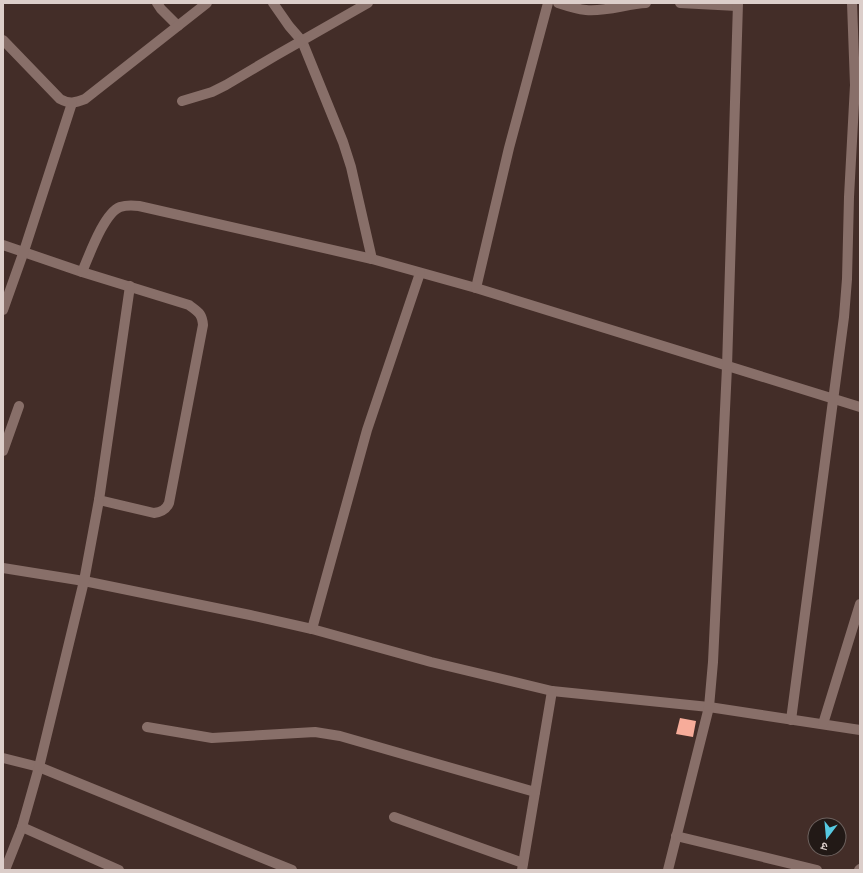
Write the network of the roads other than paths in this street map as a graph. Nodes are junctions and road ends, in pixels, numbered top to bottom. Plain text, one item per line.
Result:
1 (157, 3) edge
2 (207, 3) edge
3 (273, 3) edge
4 (368, 3) edge
5 (548, 3) edge
6 (558, 3) edge
7 (646, 3) edge
8 (680, 3) edge
9 (852, 3) edge
10 (737, 4) edge
11 (178, 26) junction
12 (3, 40) edge
13 (302, 41) junction
14 (182, 101) dead end
15 (72, 103) junction
16 (3, 244) edge
17 (24, 251) junction
18 (372, 259) junction
19 (82, 272) junction
20 (420, 273) junction
21 (130, 286) junction
22 (476, 288) junction
23 (3, 310) edge
24 (727, 366) junction
25 (833, 399) junction
26 (19, 406) dead end
27 (860, 407) edge
28 (3, 451) edge
29 (99, 500) junction
30 (3, 568) edge
31 (84, 581) junction
32 (860, 604) edge
33 (312, 629) junction
34 (552, 691) junction
35 (708, 707) junction
36 (791, 720) junction
37 (823, 724) junction
38 (147, 727) dead end
39 (860, 730) edge
40 (3, 758) edge
41 (39, 767) junction
42 (536, 792) junction
43 (394, 817) dead end
44 (22, 827) junction
45 (676, 836) junction
46 (523, 867) edge
47 (5, 870) edge
48 (119, 870) edge
49 (292, 870) edge
50 (668, 870) edge
51 (817, 870) edge

1 - 11 street
2 - 11 street
3 - 13 street
4 - 13 street
5 - 22 street
6 - 7 street
8 - 10 street
9 - 25 street
10 - 24 street
11 - 15 street
12 - 15 street
13 - 14 street
13 - 18 street
15 - 17 street
16 - 17 street
17 - 19 street
17 - 23 street
18 - 19 street
18 - 20 street
19 - 21 street
20 - 22 street
20 - 33 street
21 - 29 street
21 - 29 street
22 - 24 street
24 - 25 street
24 - 35 street
25 - 27 street
25 - 36 street
26 - 28 street
29 - 31 street
30 - 31 street
31 - 33 street
31 - 41 street
32 - 37 street
33 - 34 street
34 - 35 street
34 - 42 street
35 - 36 street
35 - 45 street
36 - 37 street
37 - 39 street
38 - 42 street
40 - 41 street
41 - 44 street
41 - 49 street
42 - 46 street
43 - 46 street
44 - 47 street
44 - 48 street
45 - 50 street
45 - 51 street

